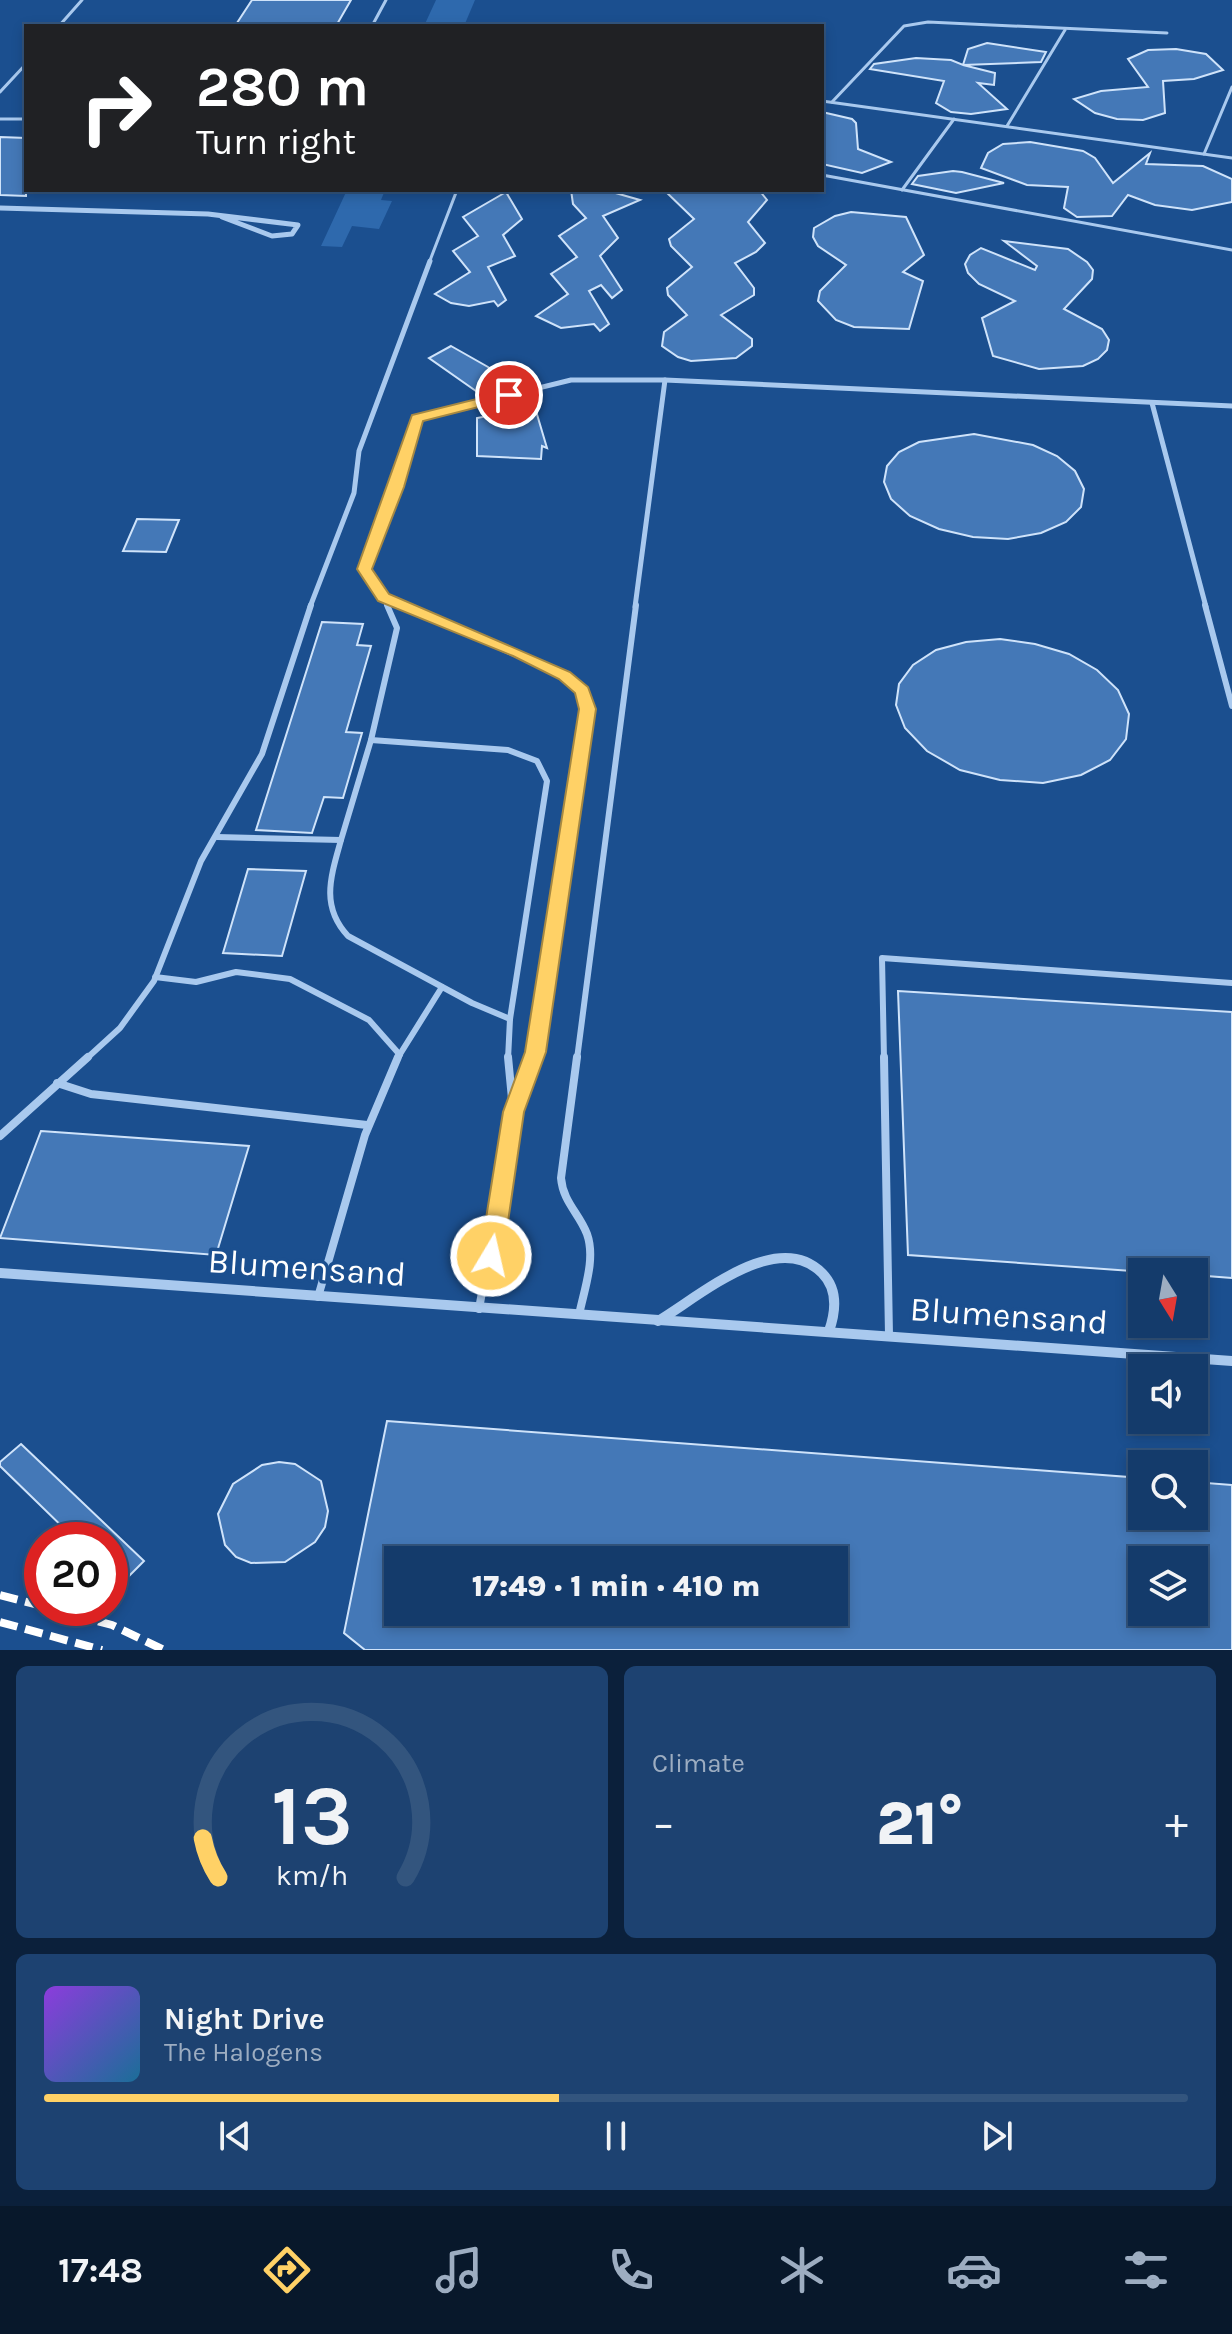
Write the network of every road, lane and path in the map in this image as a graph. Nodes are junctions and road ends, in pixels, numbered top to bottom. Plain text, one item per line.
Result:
1 (82, 0) edge
2 (386, 0) edge
3 (61, 24) edge
4 (373, 24) edge
5 (1065, 30) junction
6 (1167, 33) dead end
7 (24, 66) edge
8 (1232, 87) edge
9 (0, 92) edge
10 (824, 101) edge
11 (832, 102) junction
12 (0, 119) edge
13 (24, 119) edge
14 (954, 119) junction
15 (1007, 126) junction
16 (1204, 154) junction
17 (1232, 158) edge
18 (824, 175) edge
19 (902, 190) junction
20 (456, 192) edge
21 (0, 208) edge
22 (222, 217) junction
23 (1232, 250) edge
24 (665, 380) junction
25 (1152, 403) junction
26 (1232, 406) edge
27 (384, 597) junction
28 (1232, 706) edge
29 (371, 740) junction
30 (217, 837) junction
31 (341, 840) junction
32 (155, 977) junction
33 (1232, 983) edge
34 (442, 987) junction
35 (510, 1019) junction
36 (400, 1055) junction
37 (57, 1083) junction
38 (514, 1112) junction
39 (367, 1125) junction
40 (0, 1136) edge
41 (0, 1273) edge
42 (318, 1297) junction
43 (479, 1309) junction
44 (579, 1315) junction
45 (658, 1321) junction
46 (829, 1331) junction
47 (889, 1335) junction
48 (1232, 1361) edge

1 - 3 lane
2 - 4 lane
5 - 6 lane
5 - 11 lane
5 - 15 lane
7 - 9 lane
8 - 16 lane
10 - 11 lane
11 - 14 lane
12 - 13 lane
14 - 15 lane
14 - 19 lane
15 - 16 lane
16 - 17 lane
18 - 19 lane
19 - 23 lane
20 - 30 lane
21 - 22 street
22 - 22 street
24 - 25 lane
24 - 27 lane
24 - 44 lane
25 - 26 lane
25 - 28 lane
27 - 29 lane
27 - 38 lane
29 - 31 lane
29 - 35 lane
30 - 31 lane
30 - 32 lane
31 - 34 lane
32 - 36 lane
32 - 37 lane
33 - 47 lane
34 - 35 lane
34 - 36 lane
35 - 38 lane
36 - 39 lane
37 - 39 lane
37 - 40 lane
38 - 43 lane
39 - 42 lane
41 - 42 street, Blumensand
42 - 43 street, Blumensand
43 - 44 street, Blumensand
44 - 45 street, Blumensand
45 - 46 street, Blumensand
45 - 46 street
46 - 47 street, Blumensand
47 - 48 street, Blumensand

